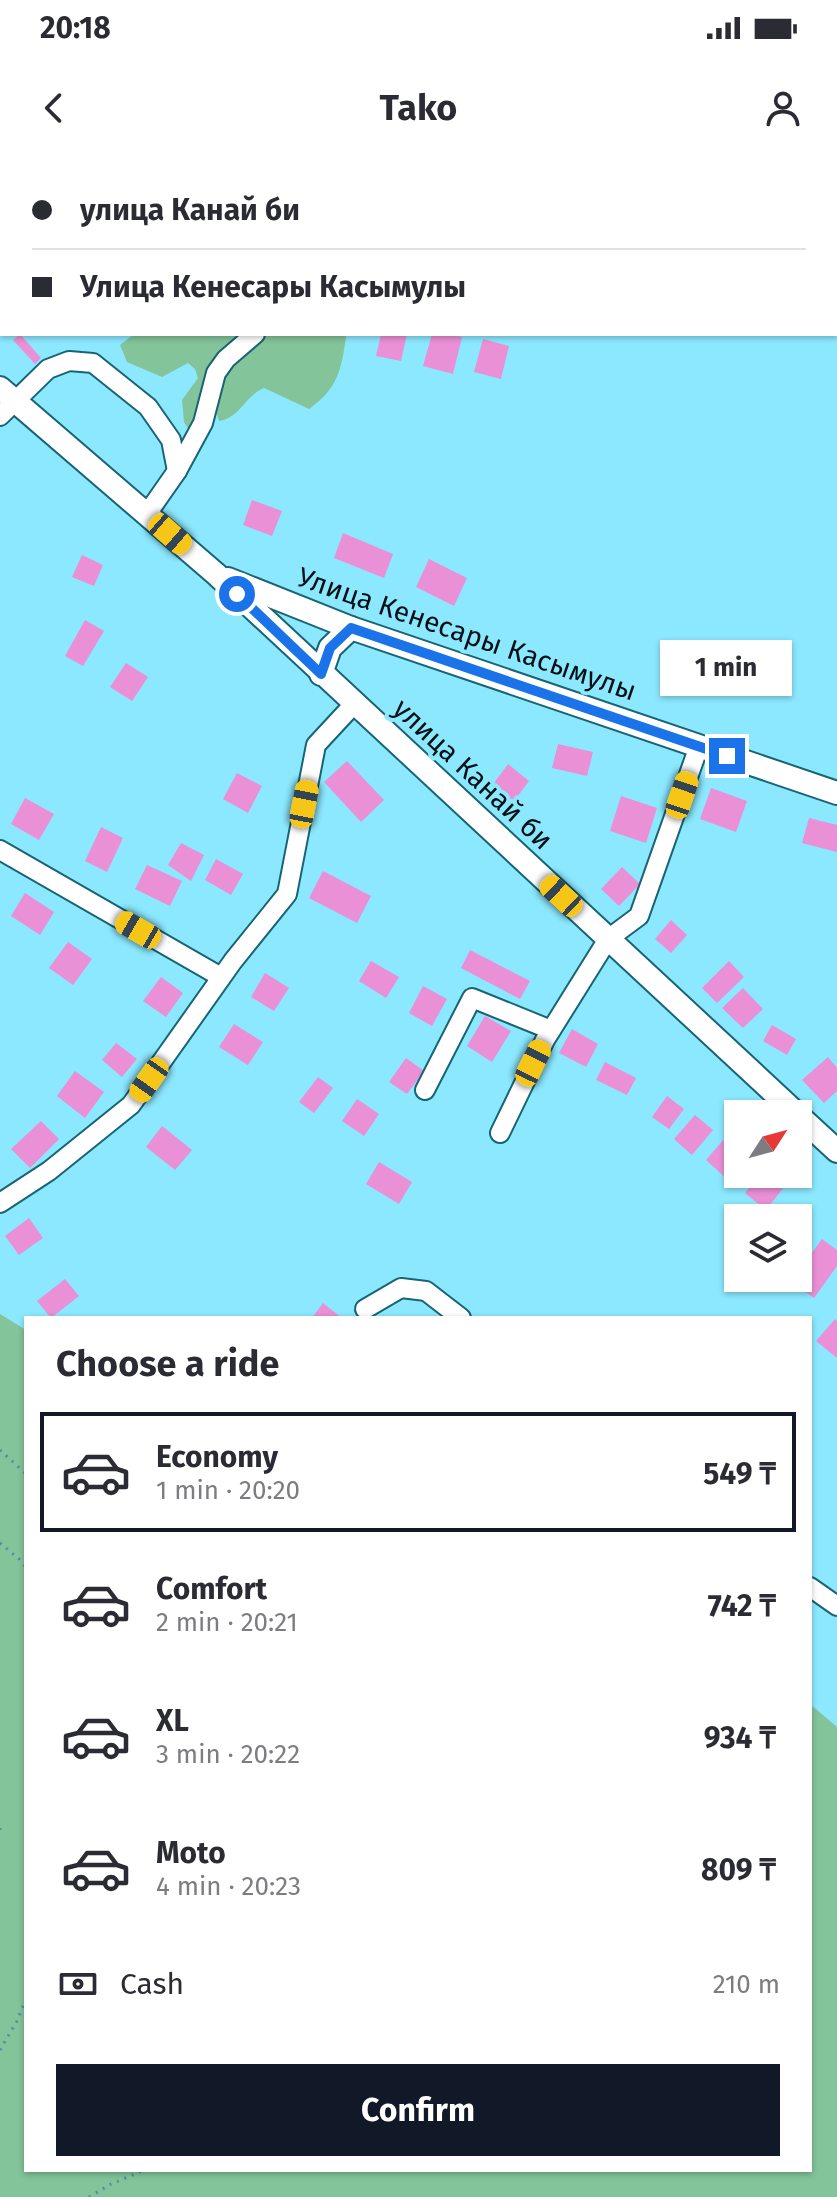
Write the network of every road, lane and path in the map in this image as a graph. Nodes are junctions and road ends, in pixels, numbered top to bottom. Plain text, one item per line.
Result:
1 (253, 336) edge
2 (5, 402) edge
3 (177, 471) junction
4 (147, 514) junction
5 (216, 574) junction
6 (351, 628) junction
7 (321, 674) junction
8 (354, 704) junction
9 (699, 746) junction
10 (837, 793) edge
11 (0, 850) edge
12 (608, 939) junction
13 (221, 977) junction
14 (551, 1030) junction
15 (425, 1090) dead end
16 (783, 1100) edge
17 (812, 1127) edge
18 (500, 1133) dead end
19 (837, 1151) edge
20 (0, 1203) edge
21 (365, 1309) dead end
22 (458, 1316) edge
23 (0, 1450) edge
24 (24, 1472) edge
25 (0, 1543) edge
26 (24, 1565) edge
27 (812, 1588) edge
28 (837, 1606) edge
29 (24, 2004) edge
30 (0, 2050) edge
31 (140, 2172) edge
32 (89, 2197) edge

1 - 3 lane
2 - 3 lane
2 - 4 main road, улица Канай би
3 - 4 lane
4 - 5 main road, улица Канай би
5 - 6 main road, Улица Кенесары Касымулы
5 - 7 main road, улица Канай би
6 - 7 main road
6 - 9 main road, Улица Кенесары Касымулы
7 - 8 main road, улица Канай би
8 - 12 main road, улица Канай би
8 - 13 lane
9 - 10 main road, Улица Кенесары Касымулы
9 - 12 lane
11 - 13 lane
12 - 14 lane
12 - 16 main road, улица Канай би
13 - 20 lane
14 - 15 lane
14 - 18 lane
17 - 19 main road, улица Канай би
21 - 22 lane
23 - 24 path
25 - 26 path
27 - 28 lane
29 - 30 path
31 - 32 path

